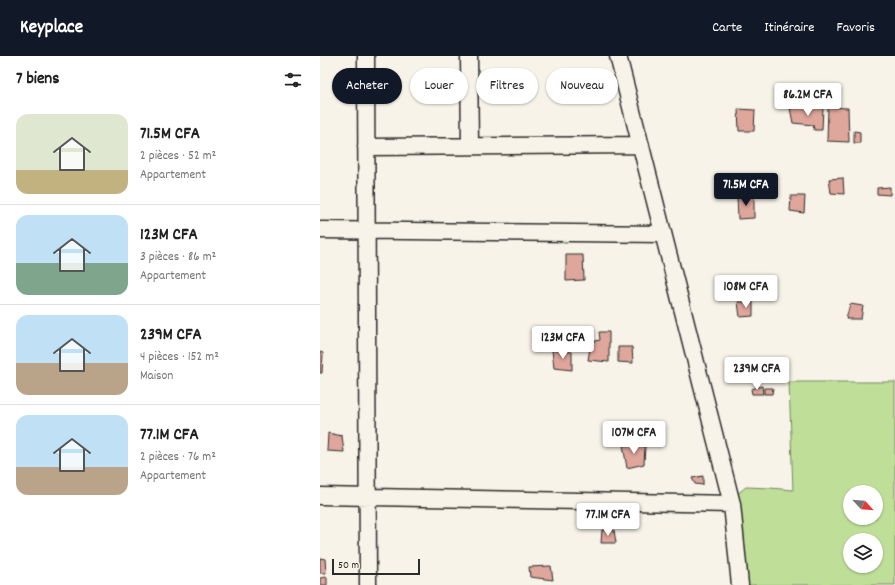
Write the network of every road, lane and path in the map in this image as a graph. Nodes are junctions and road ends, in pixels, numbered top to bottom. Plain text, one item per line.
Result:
1 (366, 56) edge
2 (468, 56) edge
3 (618, 56) edge
4 (641, 145) junction
5 (470, 146) junction
6 (366, 147) junction
7 (320, 230) edge
8 (366, 230) junction
9 (663, 234) junction
10 (320, 496) edge
11 (367, 497) junction
12 (732, 504) junction
13 (368, 585) edge
14 (740, 585) edge

1 - 6 street
2 - 5 street
3 - 4 street
4 - 5 street
4 - 9 street
5 - 6 street
6 - 8 street
7 - 8 street
8 - 9 street
8 - 11 street
9 - 12 street
10 - 11 street
11 - 12 street
11 - 13 street
12 - 14 street

